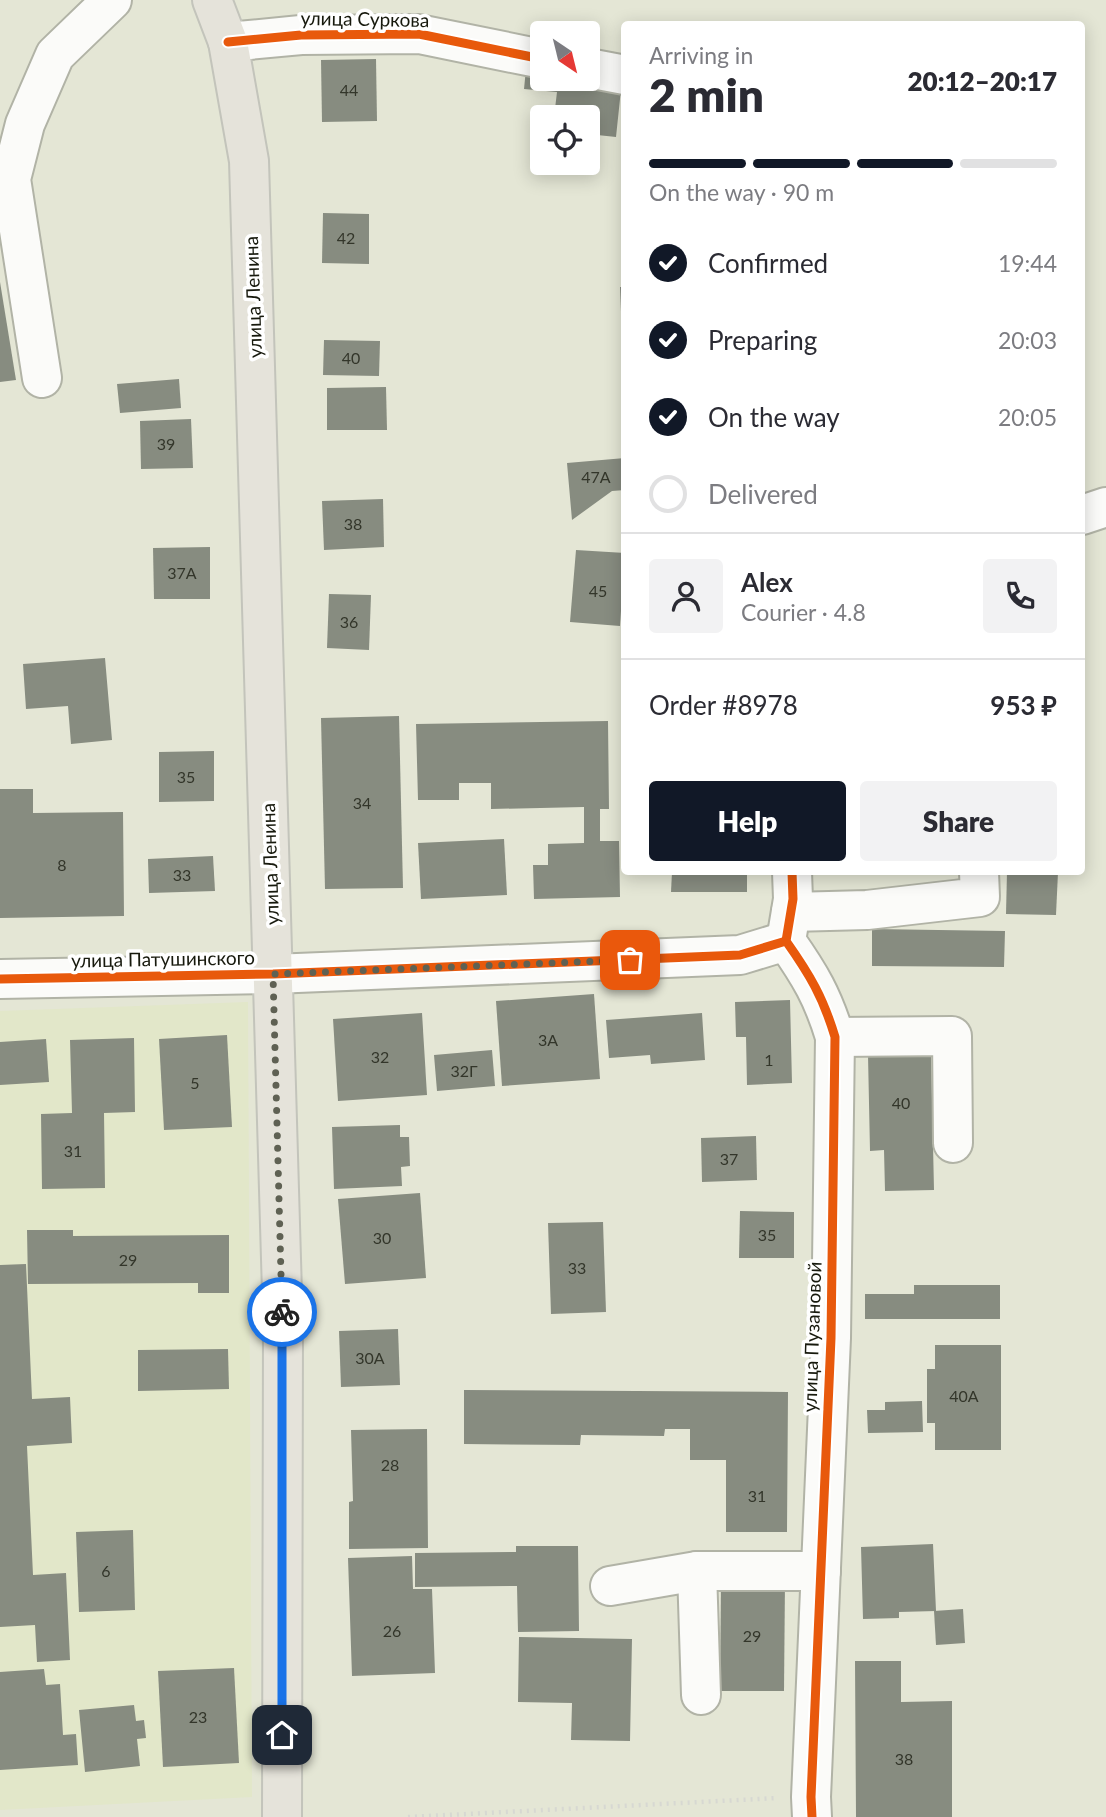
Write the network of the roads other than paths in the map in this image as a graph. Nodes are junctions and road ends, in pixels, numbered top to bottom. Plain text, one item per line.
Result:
1 (112, 0) edge
2 (212, 0) edge
3 (228, 42) junction
4 (530, 56) edge
5 (600, 70) edge
6 (621, 74) edge
7 (42, 378) dead end
8 (1106, 507) edge
9 (1085, 514) edge
10 (792, 875) edge
11 (979, 875) edge
12 (788, 927) junction
13 (273, 974) junction
14 (0, 979) edge
15 (835, 1037) junction
16 (953, 1143) dead end
17 (697, 1571) junction
18 (821, 1571) junction
19 (610, 1586) dead end
20 (701, 1695) dead end
21 (811, 1807) edge
22 (282, 1817) edge

1 - 7 street
2 - 3 main road, улица Ленина
3 - 4 street, улица Суркова
3 - 13 main road, улица Ленина
5 - 6 street
8 - 9 street
10 - 12 street
11 - 12 street, улица Патушинского
12 - 13 street, улица Патушинского
12 - 15 street, улица Пузановой
13 - 14 street, улица Патушинского
13 - 22 main road, улица Ленина
15 - 16 street
15 - 18 street, улица Пузановой
17 - 18 street
17 - 19 street
17 - 20 street
18 - 21 street, улица Пузановой

